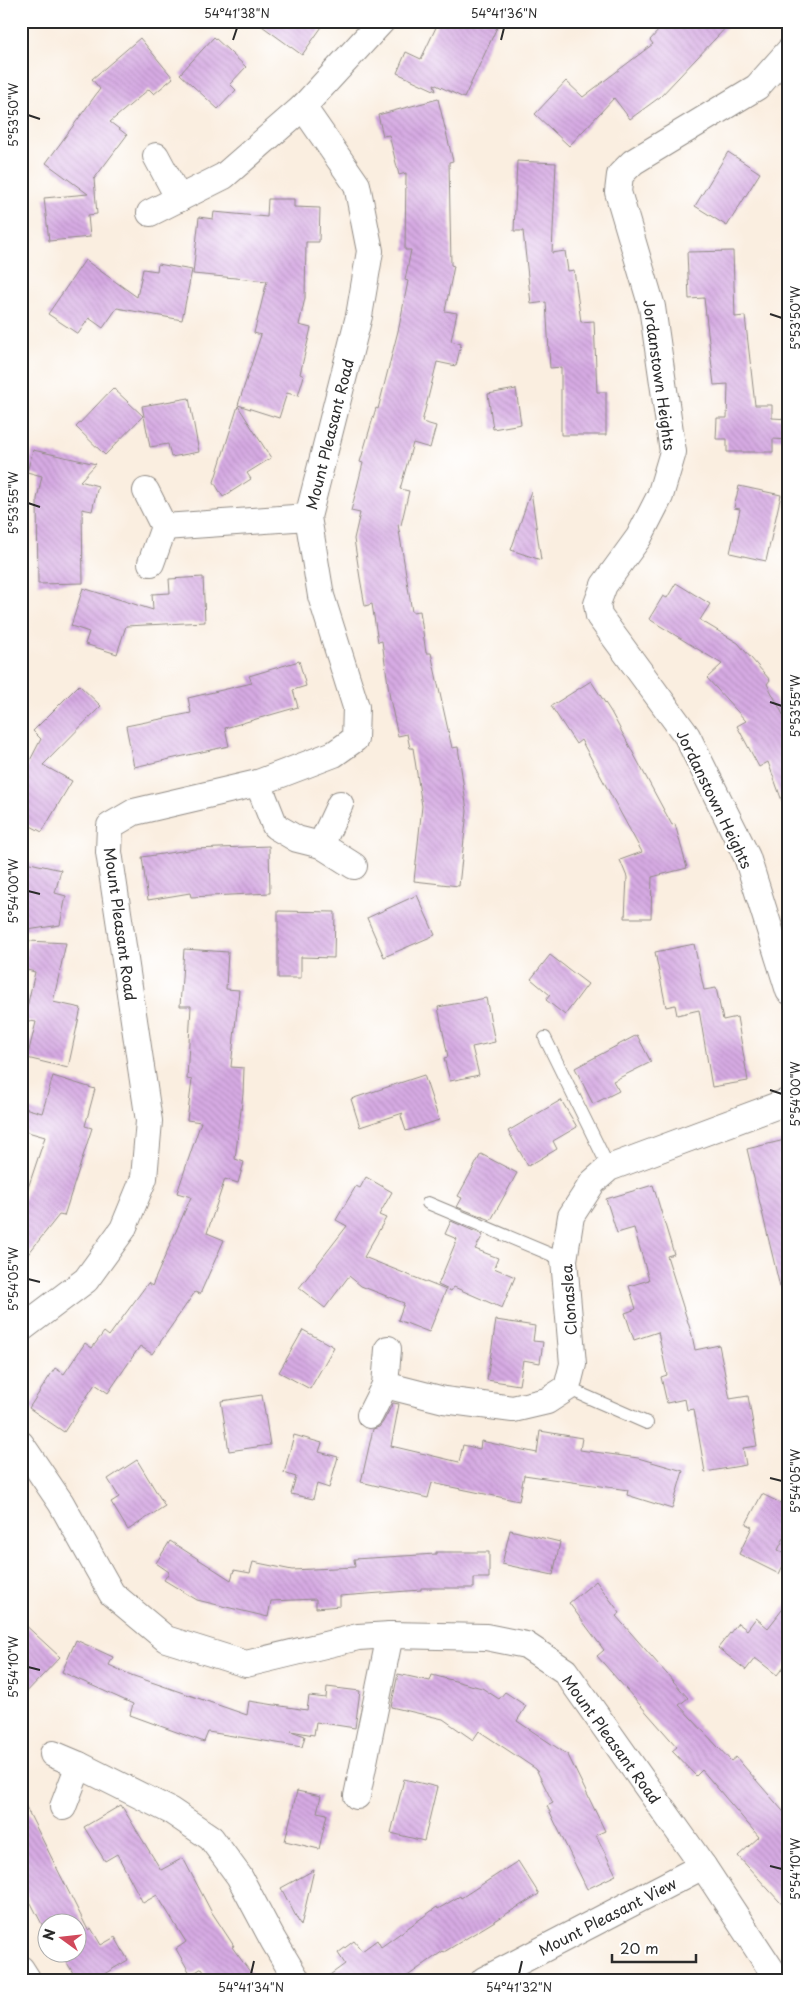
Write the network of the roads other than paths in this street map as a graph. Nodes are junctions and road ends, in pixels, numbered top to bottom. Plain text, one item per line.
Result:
1 (382, 21) edge
2 (789, 51) edge
3 (303, 107) junction
4 (156, 156) dead end
5 (179, 199) junction
6 (150, 213) dead end
7 (146, 491) dead end
8 (308, 517) junction
9 (164, 527) junction
10 (151, 563) dead end
11 (258, 783) junction
12 (340, 804) dead end
13 (321, 845) junction
14 (354, 866) dead end
15 (789, 991) edge
16 (546, 1038) dead end
17 (789, 1101) edge
18 (608, 1168) junction
19 (428, 1202) dead end
20 (564, 1260) junction
21 (21, 1329) edge
22 (388, 1349) dead end
23 (385, 1385) junction
24 (567, 1388) junction
25 (370, 1415) dead end
26 (647, 1423) dead end
27 (21, 1444) edge
28 (390, 1635) junction
29 (52, 1754) dead end
30 (79, 1765) junction
31 (357, 1796) dead end
32 (63, 1807) dead end
33 (703, 1866) junction
34 (21, 1969) edge
35 (28, 1980) edge
36 (297, 1980) edge
37 (484, 1980) edge
38 (778, 1980) edge

1 - 3 street
2 - 15 street, Jordanstown Heights
3 - 5 street
3 - 8 street, Mount Pleasant Road
4 - 5 street
5 - 6 street
7 - 9 street
8 - 9 street
8 - 11 street, Mount Pleasant Road
9 - 10 street
11 - 13 street
11 - 21 street, Mount Pleasant Road
12 - 13 street
13 - 14 street
16 - 18 lane
17 - 18 street, Clonaslea
18 - 20 street, Clonaslea
19 - 20 lane
20 - 24 street, Clonaslea
22 - 23 street
23 - 24 street
23 - 25 street
24 - 26 lane
27 - 28 street, Mount Pleasant Road
28 - 31 street
28 - 33 street, Mount Pleasant Road
29 - 30 street
30 - 32 street
30 - 36 street
33 - 37 street, Mount Pleasant View
33 - 38 street, Mount Pleasant Road
34 - 35 street

